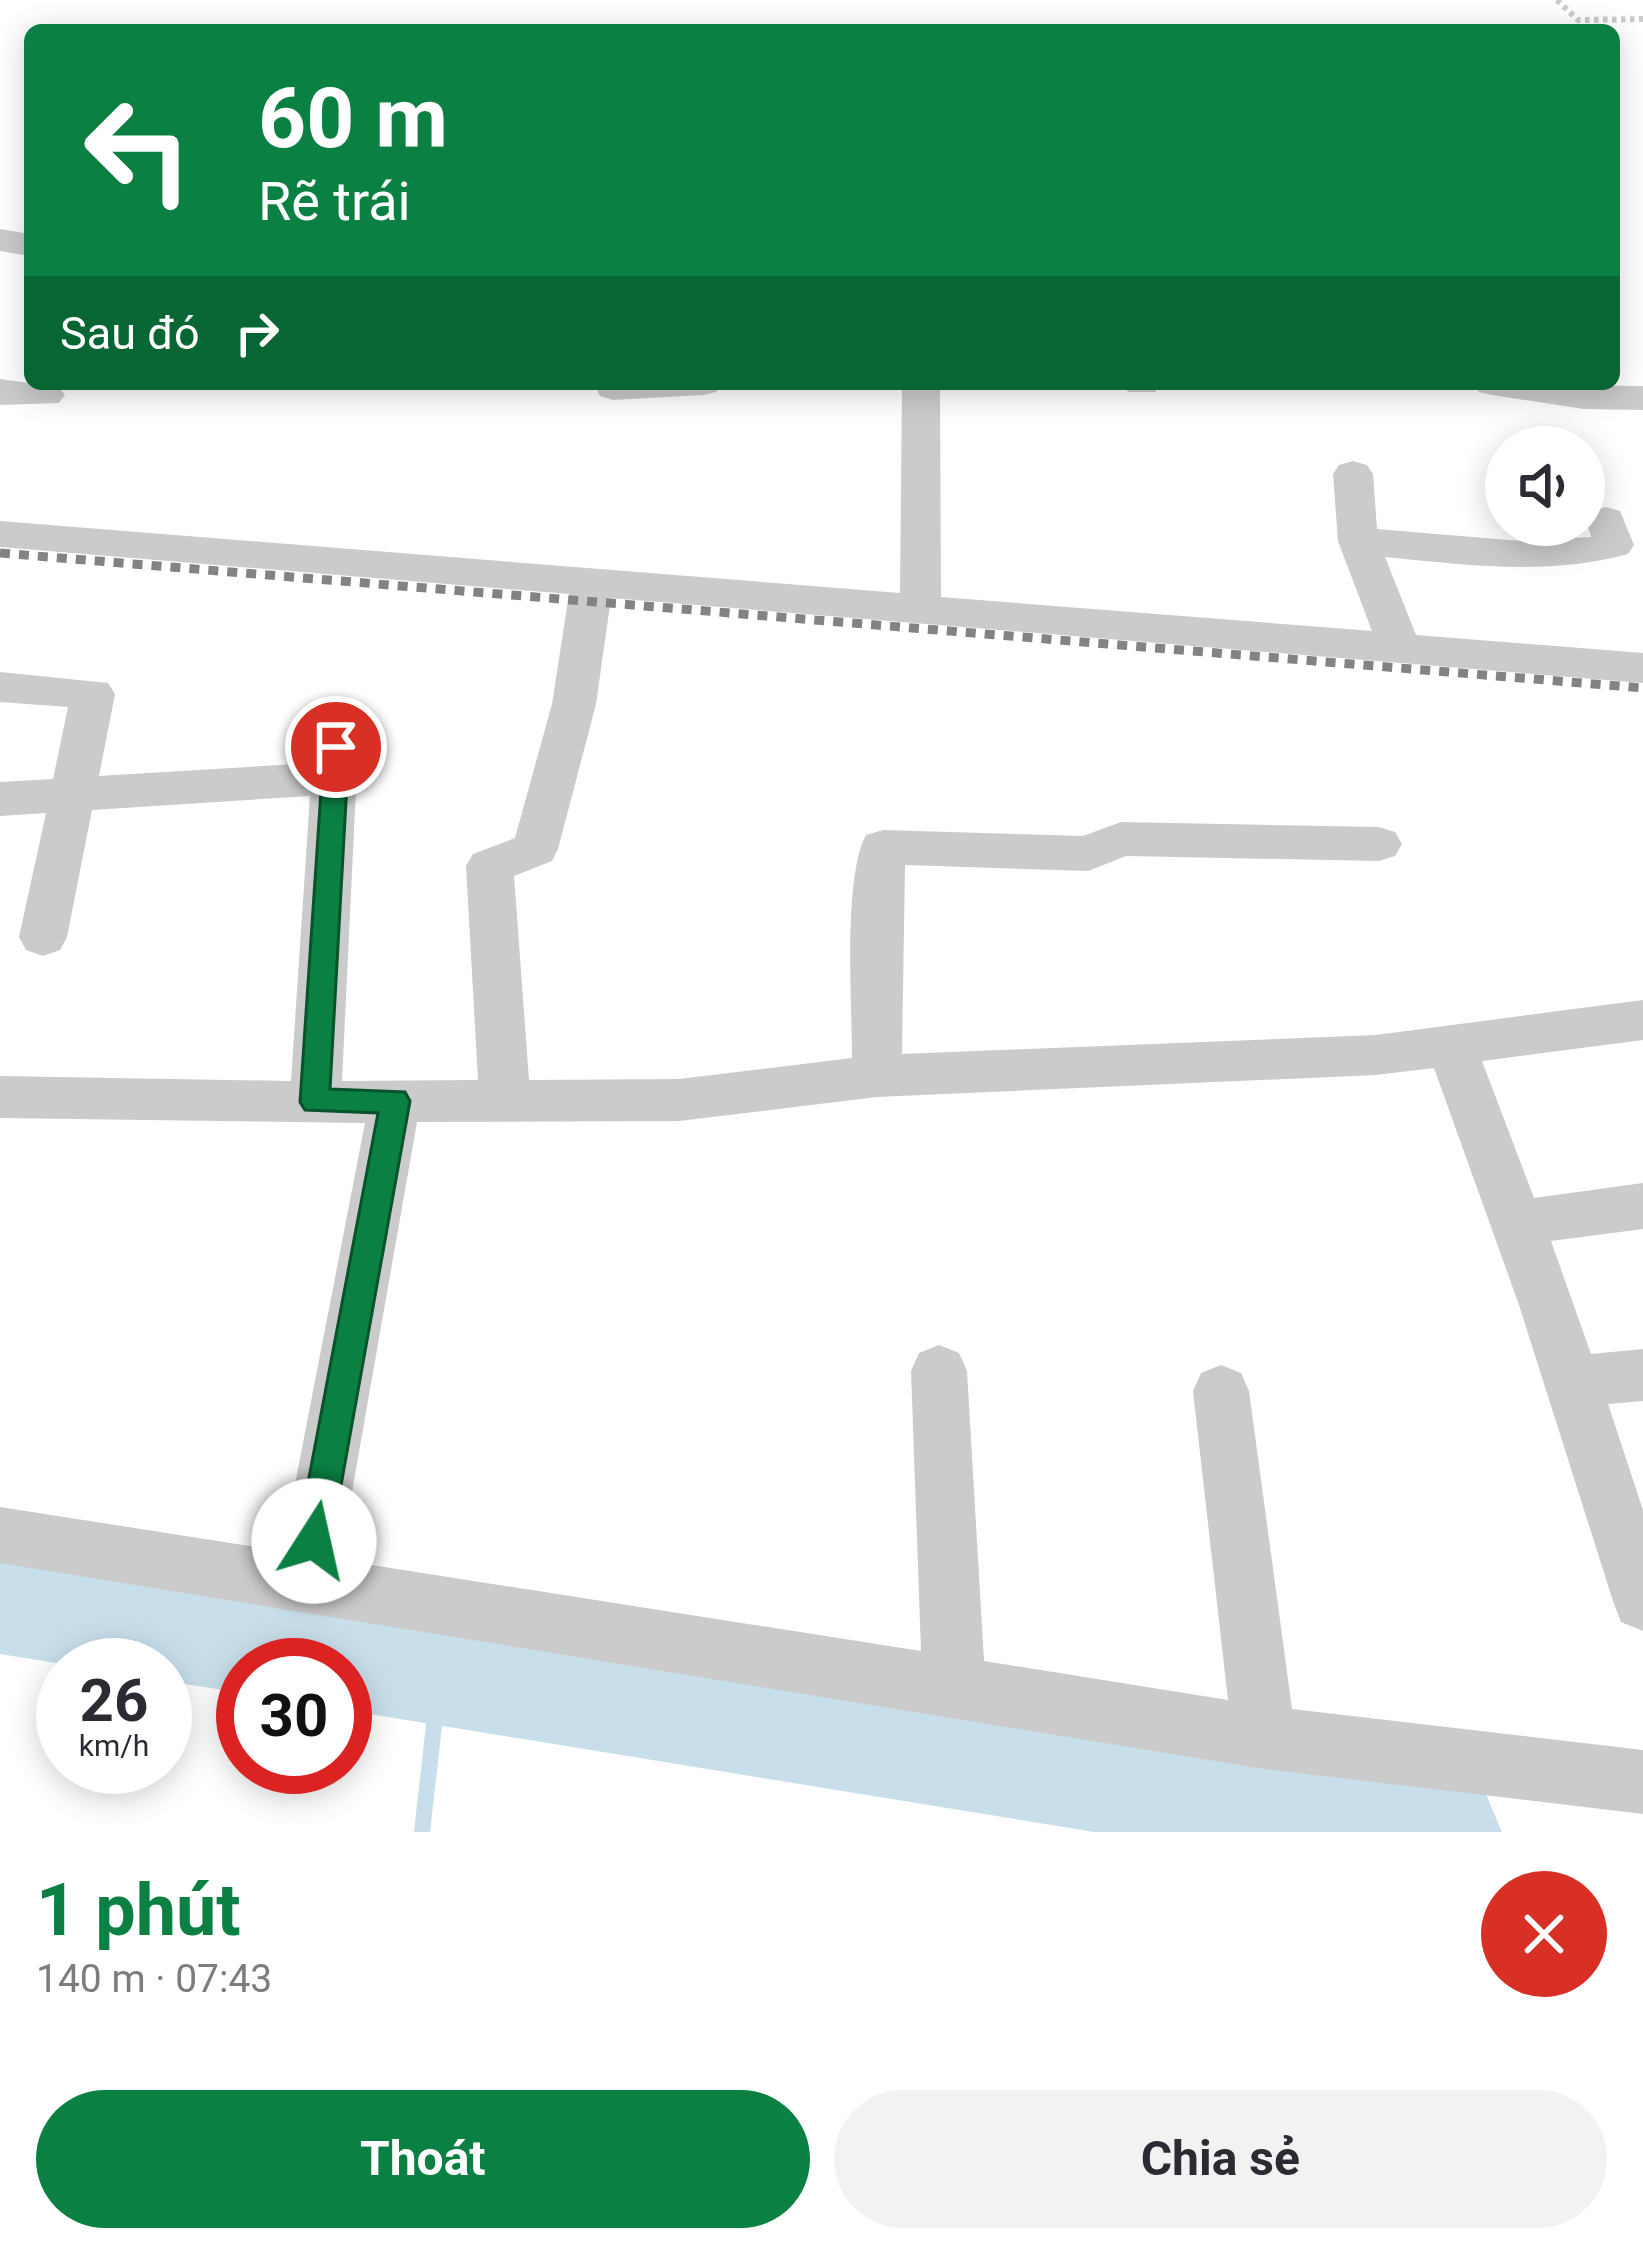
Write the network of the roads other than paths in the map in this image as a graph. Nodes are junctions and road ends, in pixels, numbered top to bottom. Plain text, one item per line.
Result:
1 (921, 390) edge
2 (1534, 390) edge
3 (0, 393) edge
4 (46, 395) dead end
5 (1643, 398) edge
6 (1353, 474) dead end
7 (1606, 520) dead end
8 (0, 534) edge
9 (1358, 541) junction
10 (592, 584) junction
11 (920, 610) junction
12 (1399, 646) junction
13 (1643, 668) edge
14 (0, 687) edge
15 (76, 796) junction
16 (0, 800) edge
17 (1379, 844) dead end
18 (43, 937) dead end
19 (1643, 1020) edge
20 (1451, 1045) junction
21 (878, 1076) junction
22 (0, 1097) edge
23 (395, 1101) junction
24 (505, 1101) junction
25 (315, 1102) junction
26 (1643, 1206) edge
27 (1517, 1223) junction
28 (939, 1371) dead end
29 (1643, 1375) edge
30 (1571, 1381) junction
31 (1221, 1391) dead end
32 (0, 1535) edge
33 (306, 1583) junction
34 (1643, 1601) edge
35 (954, 1687) junction
36 (1264, 1737) junction
37 (1643, 1782) edge

1 - 11 street
2 - 5 street
3 - 4 street
6 - 9 street
7 - 9 street
8 - 10 street
9 - 12 street
10 - 11 street
10 - 24 street
11 - 12 street
12 - 13 street
14 - 15 street
15 - 16 street
15 - 18 street
15 - 25 street
17 - 21 street
19 - 20 street
20 - 21 street
20 - 27 street
21 - 24 street
22 - 25 street
23 - 24 street
23 - 25 street
23 - 33 street
26 - 27 street
27 - 30 street
28 - 35 street
29 - 30 street
30 - 34 street
31 - 36 street
32 - 33 street
33 - 35 street
35 - 36 street
36 - 37 street

